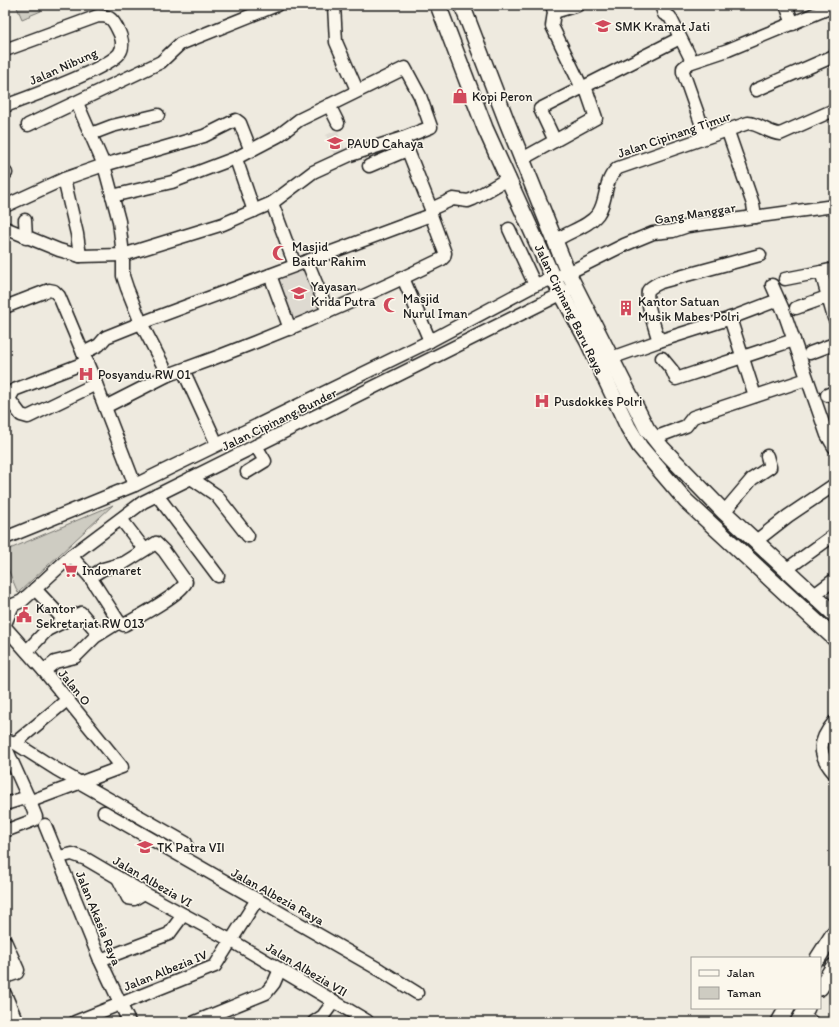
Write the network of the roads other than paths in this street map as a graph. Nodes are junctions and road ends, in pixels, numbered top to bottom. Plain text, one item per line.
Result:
1 (277, 5) edge
2 (334, 5) edge
3 (438, 5) edge
4 (462, 5) edge
5 (578, 5) edge
6 (661, 5) edge
7 (786, 5) edge
8 (834, 6) edge
9 (552, 9) edge
10 (793, 24) junction
11 (680, 38) junction
12 (5, 50) edge
13 (834, 56) edge
14 (692, 62) junction
15 (583, 87) junction
16 (357, 90) junction
17 (756, 90) dead end
18 (77, 102) junction
19 (329, 105) junction
20 (5, 106) edge
21 (834, 110) edge
22 (158, 115) dead end
23 (338, 123) dead end
24 (28, 126) dead end
25 (727, 129) junction
26 (91, 134) junction
27 (706, 137) junction
28 (403, 138) junction
29 (555, 141) junction
30 (407, 150) junction
31 (251, 151) junction
32 (236, 159) junction
33 (522, 159) junction
34 (104, 165) junction
35 (369, 166) dead end
36 (509, 178) junction
37 (64, 179) junction
38 (112, 196) junction
39 (272, 203) junction
40 (5, 206) edge
41 (834, 206) edge
42 (254, 210) junction
43 (431, 212) junction
44 (755, 217) junction
45 (25, 220) dead end
46 (5, 228) edge
47 (509, 229) dead end
48 (26, 238) junction
49 (555, 241) junction
50 (760, 255) dead end
51 (80, 256) junction
52 (124, 256) junction
53 (307, 260) junction
54 (295, 265) junction
55 (834, 269) edge
56 (821, 272) junction
57 (568, 273) junction
58 (270, 275) junction
59 (403, 278) junction
60 (553, 278) junction
61 (785, 280) dead end
62 (535, 285) junction
63 (772, 285) dead end
64 (575, 288) junction
65 (561, 294) junction
66 (827, 297) junction
67 (778, 300) junction
68 (5, 307) edge
69 (796, 308) dead end
70 (328, 312) junction
71 (730, 318) junction
72 (834, 318) edge
73 (142, 323) junction
74 (290, 329) junction
75 (430, 340) junction
76 (794, 340) junction
77 (659, 341) junction
78 (834, 344) edge
79 (810, 353) dead end
80 (743, 357) junction
81 (85, 358) junction
82 (611, 358) junction
83 (662, 358) dead end
84 (183, 370) junction
85 (364, 373) junction
86 (168, 375) junction
87 (807, 379) junction
88 (96, 384) junction
89 (332, 389) junction
90 (371, 390) junction
91 (755, 396) junction
92 (341, 404) junction
93 (105, 407) junction
94 (654, 438) junction
95 (217, 444) junction
96 (256, 446) junction
97 (834, 447) edge
98 (767, 456) dead end
99 (247, 472) dead end
100 (191, 478) junction
101 (135, 485) junction
102 (834, 485) edge
103 (157, 495) junction
104 (724, 512) junction
105 (121, 519) junction
106 (834, 535) edge
107 (248, 536) dead end
108 (5, 538) edge
109 (756, 541) junction
110 (144, 549) junction
111 (71, 556) junction
112 (788, 570) junction
113 (218, 576) dead end
114 (90, 577) junction
115 (770, 577) junction
116 (834, 580) edge
117 (35, 589) junction
118 (784, 590) junction
119 (814, 595) junction
120 (9, 601) edge
121 (834, 614) edge
122 (65, 621) junction
123 (119, 622) junction
124 (5, 625) edge
125 (99, 634) junction
126 (834, 638) edge
127 (27, 651) junction
128 (44, 671) junction
129 (67, 700) junction
130 (834, 722) edge
131 (8, 743) edge
132 (834, 773) edge
133 (79, 782) junction
134 (29, 799) junction
135 (5, 804) edge
136 (104, 812) dead end
137 (45, 824) dead end
138 (5, 831) edge
139 (186, 843) dead end
140 (59, 857) junction
141 (256, 901) junction
142 (184, 915) junction
143 (834, 932) edge
144 (5, 941) edge
145 (232, 941) junction
146 (819, 957) edge
147 (100, 960) junction
148 (834, 966) edge
149 (17, 967) junction
150 (280, 969) junction
151 (5, 972) edge
152 (5, 977) edge
153 (821, 986) edge
154 (417, 993) dead end
155 (5, 994) edge
156 (334, 1001) junction
157 (121, 1002) junction
158 (786, 1009) edge
159 (81, 1021) edge
160 (367, 1021) edge
161 (16, 1022) edge
162 (129, 1022) edge
163 (195, 1022) edge
164 (314, 1022) edge
165 (779, 1022) edge

1 - 18 street
2 - 16 street
3 - 36 main road, Jalan Cipinang Baru Raya
4 - 33 main road, Jalan Cipinang Baru Raya
5 - 9 street
6 - 11 street
7 - 10 street
8 - 10 street
9 - 15 street
10 - 14 street
11 - 14 street
11 - 15 street
12 - 20 street, Jalan Nibung
13 - 17 street
14 - 27 street
15 - 29 street
15 - 29 street
16 - 19 street
16 - 28 street
18 - 24 street
18 - 26 street
19 - 23 street
19 - 31 street
21 - 25 street, Jalan Cipinang Timur
22 - 26 street
25 - 27 street, Jalan Cipinang Timur
25 - 44 street
26 - 34 street
27 - 49 street, Jalan Cipinang Timur
28 - 30 street
28 - 39 street
29 - 33 street
30 - 35 street
30 - 43 street
31 - 32 street
31 - 34 street
32 - 38 street
32 - 42 street
33 - 49 main road, Jalan Cipinang Baru Raya
34 - 37 street
34 - 38 street
36 - 43 street
36 - 60 main road, Jalan Cipinang Baru Raya
37 - 40 street
37 - 51 street
38 - 52 street
39 - 42 street
39 - 54 street
41 - 44 street, Gang Manggar
42 - 52 street
43 - 53 street
43 - 59 street
44 - 57 street, Gang Manggar
45 - 48 street
46 - 48 street
47 - 62 street
48 - 51 street
49 - 57 main road, Jalan Cipinang Baru Raya
50 - 77 street
51 - 52 street
52 - 73 street
53 - 54 street
53 - 70 street
54 - 58 street
55 - 56 street
56 - 61 street
56 - 66 street
57 - 60 street, Jalan Cipinang Bunder
57 - 64 main road, Jalan Cipinang Baru Raya
58 - 73 street
58 - 74 street
59 - 70 street
59 - 75 street
60 - 62 street, Jalan Cipinang Bunder
60 - 65 main road, Jalan Cipinang Baru Raya
62 - 75 street, Jalan Cipinang Bunder
63 - 67 street
64 - 65 street, Jalan Cipinang Bunder
64 - 82 main road, Jalan Cipinang Baru Raya
65 - 90 street, Jalan Cipinang Bunder
65 - 115 main road, Jalan Cipinang Baru Raya
66 - 69 street
66 - 72 street
67 - 71 street
67 - 76 street
68 - 81 street
70 - 74 street
71 - 77 street
71 - 80 street
73 - 81 street
73 - 86 street
74 - 84 street
75 - 85 street, Jalan Cipinang Bunder
76 - 80 street
76 - 87 street
77 - 82 street
78 - 79 street
80 - 83 street
80 - 91 street
81 - 88 street
81 - 88 street
82 - 94 main road, Jalan Cipinang Baru Raya
84 - 86 street
84 - 95 street
85 - 89 street, Jalan Cipinang Bunder
85 - 90 street
86 - 93 street
87 - 91 street
87 - 97 street
88 - 93 street
89 - 92 street
89 - 95 street, Jalan Cipinang Bunder
90 - 92 street, Jalan Cipinang Bunder
91 - 94 street
92 - 96 street, Jalan Cipinang Bunder
93 - 101 street
94 - 104 main road, Jalan Cipinang Baru Raya
95 - 101 street, Jalan Cipinang Bunder
96 - 99 street
96 - 100 street, Jalan Cipinang Bunder
98 - 104 street
100 - 103 street, Jalan Cipinang Bunder
100 - 107 street
101 - 108 street, Jalan Cipinang Bunder
102 - 109 street
103 - 105 street, Jalan Cipinang Bunder
103 - 113 street
104 - 109 main road, Jalan Cipinang Baru Raya
105 - 110 street
105 - 111 street, Jalan Cipinang Bunder
106 - 112 street
109 - 112 main road, Jalan Cipinang Baru Raya
110 - 114 street
110 - 123 street
111 - 114 street
111 - 117 street, Jalan Cipinang Bunder
112 - 115 main road
112 - 118 main road
112 - 119 main road, Jalan Cipinang Baru Raya
114 - 123 street
115 - 118 main road, Jalan Cipinang Baru Raya
116 - 119 street
117 - 120 street, Jalan Cipinang Bunder
117 - 122 street
118 - 126 main road, Jalan Cipinang Baru Raya
119 - 121 main road, Jalan Cipinang Baru Raya
120 - 124 street
122 - 125 street
122 - 127 street
123 - 125 street
124 - 127 street, Jalan O
125 - 128 street
127 - 128 street, Jalan O
128 - 129 street, Jalan O
129 - 131 street
129 - 133 street, Jalan O
130 - 132 street
131 - 133 street
131 - 134 street
133 - 134 street
133 - 139 street
134 - 135 street
134 - 138 street
136 - 141 street, Jalan Albezia Raya
137 - 140 street, Jalan Akasia Raya
140 - 142 street, Jalan Albezia VI
140 - 147 street, Jalan Akasia Raya
141 - 145 street, Jalan Albezia IV
141 - 154 street, Jalan Albezia Raya
142 - 145 street, Jalan Albezia VI
142 - 147 street
143 - 146 main road
144 - 149 street
145 - 150 street, Jalan Albezia VII
145 - 157 street, Jalan Albezia IV
147 - 157 street, Jalan Akasia Raya
148 - 153 main road
149 - 151 street
149 - 152 street
150 - 156 street, Jalan Albezia VII
150 - 163 street
155 - 161 street
156 - 160 street, Jalan Albezia VII
156 - 164 street
157 - 159 street, Jalan Albezia IV
157 - 162 street, Jalan Akasia Raya
158 - 165 main road

